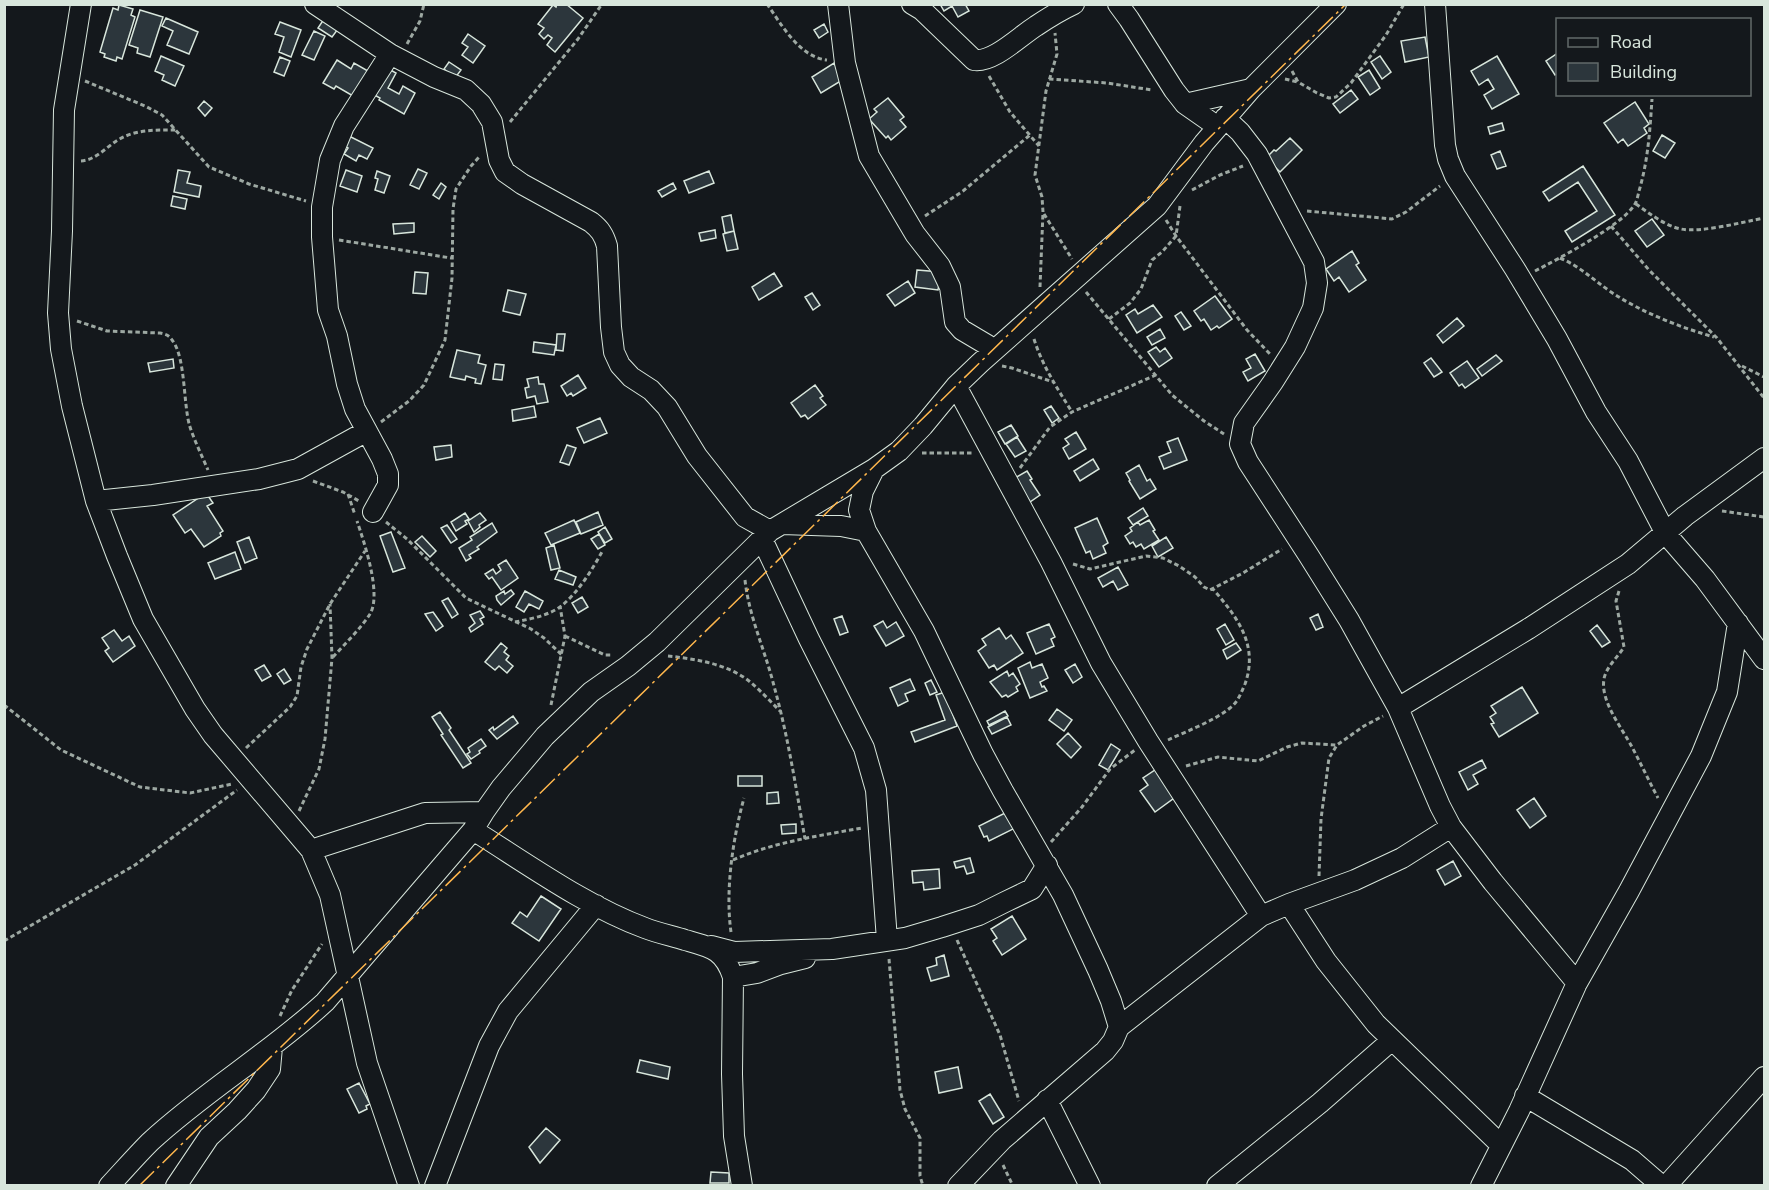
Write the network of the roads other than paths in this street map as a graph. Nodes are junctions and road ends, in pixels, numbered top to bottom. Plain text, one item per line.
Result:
1 (81, 4) edge
2 (315, 4) edge
3 (838, 4) edge
4 (912, 4) edge
5 (1118, 4) edge
6 (1336, 4) edge
7 (1435, 4) edge
8 (1063, 8) edge
9 (393, 56) junction
10 (1251, 89) junction
11 (1180, 97) junction
12 (1222, 122) junction
13 (994, 349) junction
14 (956, 386) junction
15 (367, 430) junction
16 (1764, 458) edge
17 (874, 470) junction
18 (96, 501) junction
19 (373, 512) road end
20 (745, 517) junction
21 (866, 531) junction
22 (1666, 534) junction
23 (761, 541) junction
24 (1738, 623) junction
25 (1764, 659) edge
26 (1398, 708) junction
27 (484, 812) junction
28 (1451, 827) junction
29 (473, 830) junction
30 (310, 850) junction
31 (1043, 860) junction
32 (1032, 889) junction
33 (1063, 895) junction
34 (1289, 904) junction
35 (596, 905) junction
36 (1262, 916) junction
37 (887, 940) junction
38 (709, 946) junction
39 (832, 949) junction
40 (348, 977) junction
41 (732, 977) junction
42 (1577, 983) junction
43 (1119, 1027) junction
44 (1392, 1040) junction
45 (272, 1047) junction
46 (1764, 1077) edge
47 (1526, 1096) junction
48 (1047, 1100) junction
49 (1501, 1145) junction
50 (1226, 1182) edge
51 (109, 1185) edge
52 (176, 1185) edge
53 (410, 1185) edge
54 (435, 1185) edge
55 (742, 1185) edge
56 (958, 1185) edge
57 (1090, 1185) edge
58 (1481, 1185) edge
59 (1664, 1185) edge

1 - 18 street
2 - 9 street
3 - 13 street
4 - 8 street
5 - 11 street
6 - 10 street
7 - 22 street
9 - 15 street
9 - 20 street
10 - 11 street
10 - 12 street
11 - 12 street
12 - 13 street
12 - 26 street
13 - 14 street
14 - 17 street
14 - 36 street
15 - 18 street
15 - 19 street
16 - 22 street
17 - 21 street
17 - 23 street
18 - 30 street
20 - 23 street
20 - 23 street
21 - 23 street
21 - 31 street
22 - 24 street
22 - 26 street
23 - 27 street
23 - 37 street
24 - 25 street
24 - 42 street
26 - 28 street
27 - 29 street
27 - 30 street
28 - 34 street
28 - 42 street
29 - 35 street
29 - 40 street
30 - 40 street
31 - 32 street
31 - 33 street
32 - 33 street
32 - 37 street
33 - 43 street
34 - 36 street
34 - 44 street
35 - 38 street
35 - 54 street
36 - 43 street
37 - 39 street
38 - 39 street
38 - 41 street
39 - 41 street
40 - 45 street
40 - 53 street
41 - 55 street
42 - 47 street
43 - 48 street
44 - 49 street
44 - 50 street
45 - 51 street
45 - 52 street
46 - 59 street
47 - 49 street
47 - 59 street
48 - 56 street
48 - 57 street
49 - 58 street

